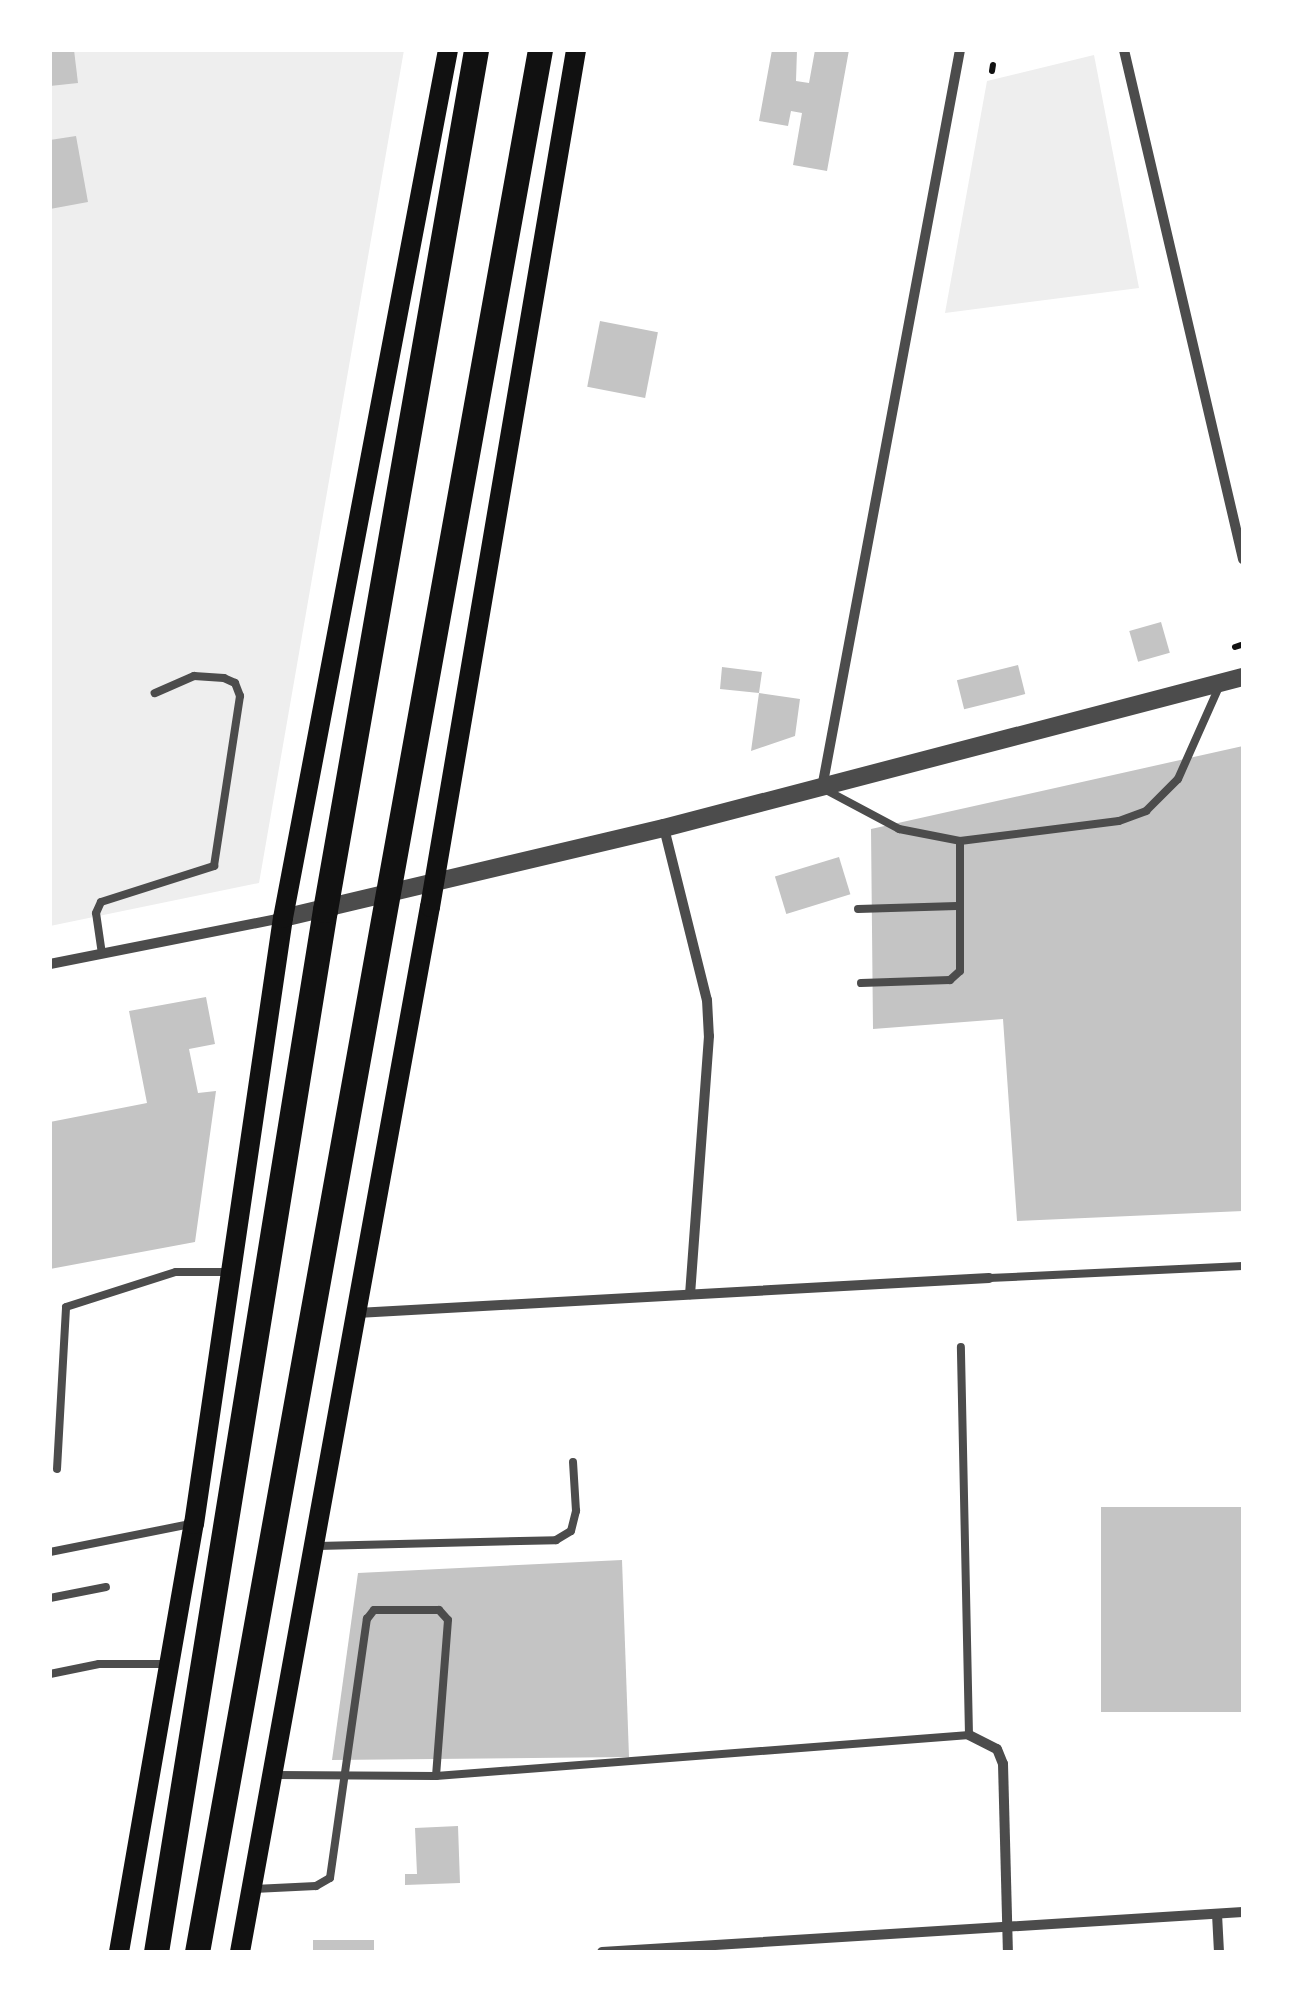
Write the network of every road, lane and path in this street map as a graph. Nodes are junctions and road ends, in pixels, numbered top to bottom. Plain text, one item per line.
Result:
1 (448, 50) edge
2 (476, 50) edge
3 (540, 50) edge
4 (576, 50) edge
5 (960, 50) edge
6 (1124, 50) edge
7 (1243, 559) edge
8 (1243, 678) edge
9 (1220, 683) junction
10 (155, 693) dead end
11 (822, 788) junction
12 (664, 828) junction
13 (960, 841) junction
14 (434, 884) junction
15 (392, 895) junction
16 (958, 906) junction
17 (326, 910) junction
18 (858, 910) dead end
19 (283, 918) junction
20 (102, 954) junction
21 (50, 964) edge
22 (862, 983) dead end
23 (1243, 1266) edge
24 (231, 1272) junction
25 (989, 1278) joint
26 (690, 1294) junction
27 (356, 1313) junction
28 (961, 1348) dead end
29 (573, 1462) dead end
30 (57, 1468) dead end
31 (194, 1524) junction
32 (314, 1546) junction
33 (50, 1552) edge
34 (106, 1588) dead end
35 (50, 1598) edge
36 (170, 1664) junction
37 (50, 1674) edge
38 (969, 1735) junction
39 (345, 1774) junction
40 (272, 1775) junction
41 (436, 1776) junction
42 (252, 1889) junction
43 (1243, 1912) edge
44 (1218, 1914) junction
45 (1006, 1926) junction
46 (120, 1952) edge
47 (156, 1952) edge
48 (197, 1952) edge
49 (240, 1952) edge
50 (602, 1952) edge
51 (1008, 1952) edge
52 (1219, 1952) edge

1 - 19 main road
2 - 17 main road
3 - 15 main road
4 - 14 main road
5 - 11 street
6 - 7 street
8 - 9 street
9 - 11 street
9 - 13 lane
10 - 20 lane
11 - 12 street
11 - 13 lane
12 - 14 street
12 - 26 street
13 - 16 lane
14 - 15 street
14 - 27 main road
15 - 17 street
15 - 48 main road
16 - 18 lane
16 - 22 lane
17 - 19 street
17 - 47 main road
19 - 20 street
19 - 24 main road
20 - 21 street
23 - 25 lane
24 - 30 lane
24 - 31 main road
25 - 26 street
26 - 27 street
27 - 32 main road
28 - 38 lane
29 - 32 lane
31 - 33 lane
31 - 36 main road
32 - 40 main road
34 - 35 lane
36 - 37 lane
36 - 46 main road
38 - 41 lane
38 - 45 street
39 - 40 lane
39 - 41 lane
39 - 41 lane
39 - 42 lane
40 - 42 main road
42 - 49 main road
43 - 44 street
44 - 45 street
44 - 52 street
45 - 50 street
45 - 51 street

